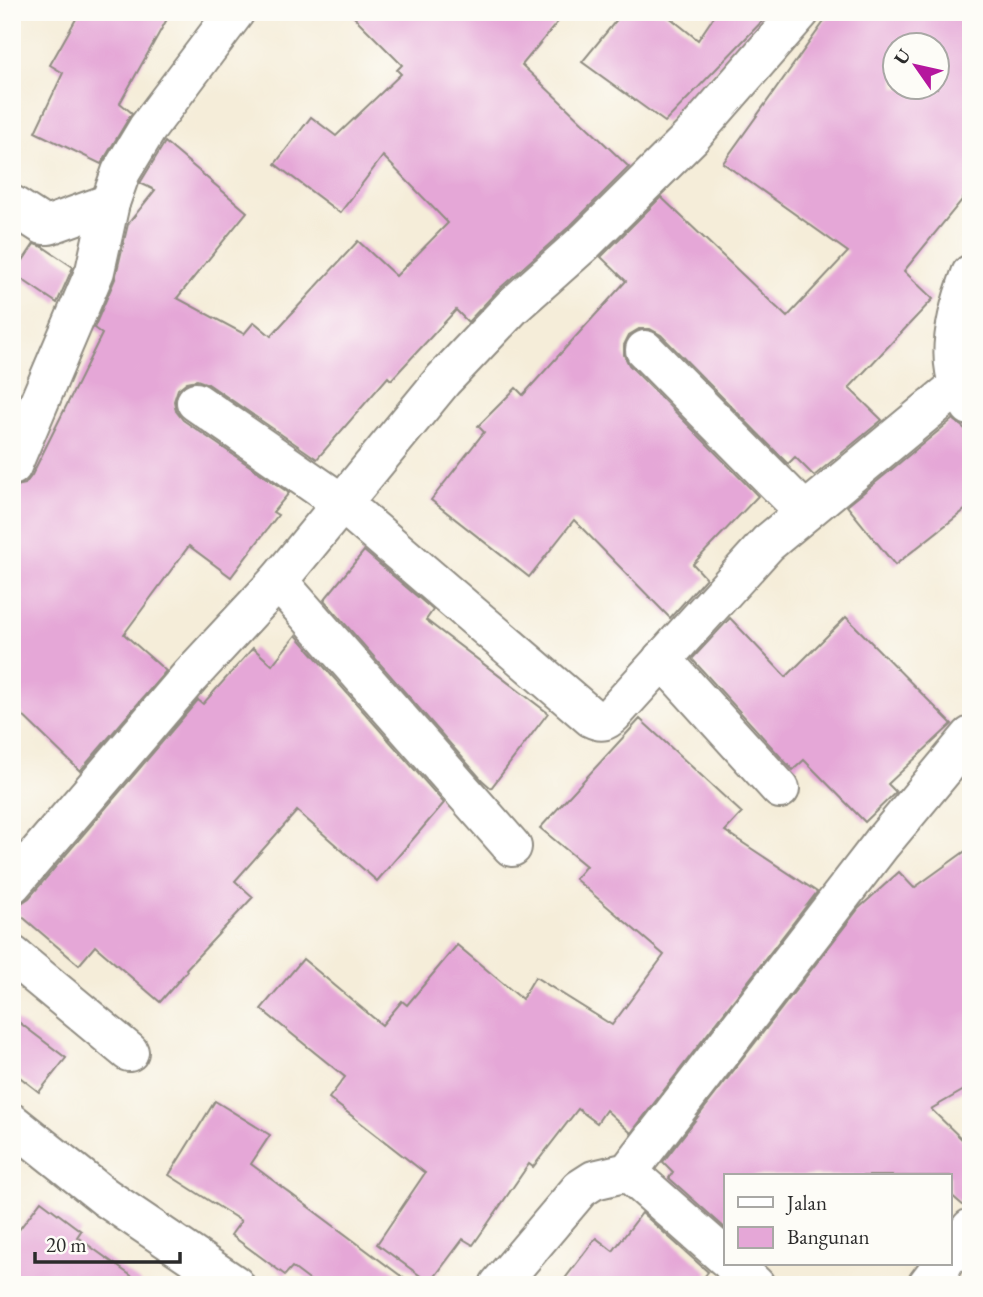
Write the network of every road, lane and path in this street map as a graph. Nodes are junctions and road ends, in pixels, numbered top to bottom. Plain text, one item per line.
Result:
1 (235, 12) edge
2 (800, 12) edge
3 (110, 204) junction
4 (12, 205) edge
5 (971, 274) edge
6 (645, 350) dead end
7 (965, 396) edge
8 (196, 402) dead end
9 (12, 466) edge
10 (343, 504) junction
11 (805, 512) junction
12 (278, 581) junction
13 (662, 659) junction
14 (971, 736) edge
15 (780, 789) dead end
16 (512, 847) dead end
17 (12, 884) edge
18 (12, 956) edge
19 (129, 1052) dead end
20 (12, 1123) edge
21 (628, 1172) junction
22 (971, 1228) edge
23 (951, 1254) edge
24 (724, 1256) edge
25 (735, 1266) edge
26 (941, 1266) edge
27 (235, 1285) edge
28 (499, 1285) edge
29 (755, 1285) edge
30 (927, 1285) edge

1 - 3 street
2 - 10 street
3 - 4 street
3 - 9 street
5 - 7 street
6 - 11 street
7 - 11 street
8 - 10 street
10 - 12 street
10 - 13 street
11 - 13 street
12 - 16 street
12 - 17 street
13 - 15 street
14 - 21 street
18 - 19 street
20 - 27 street
21 - 24 street
21 - 28 street
22 - 23 street
25 - 29 street
26 - 30 street

